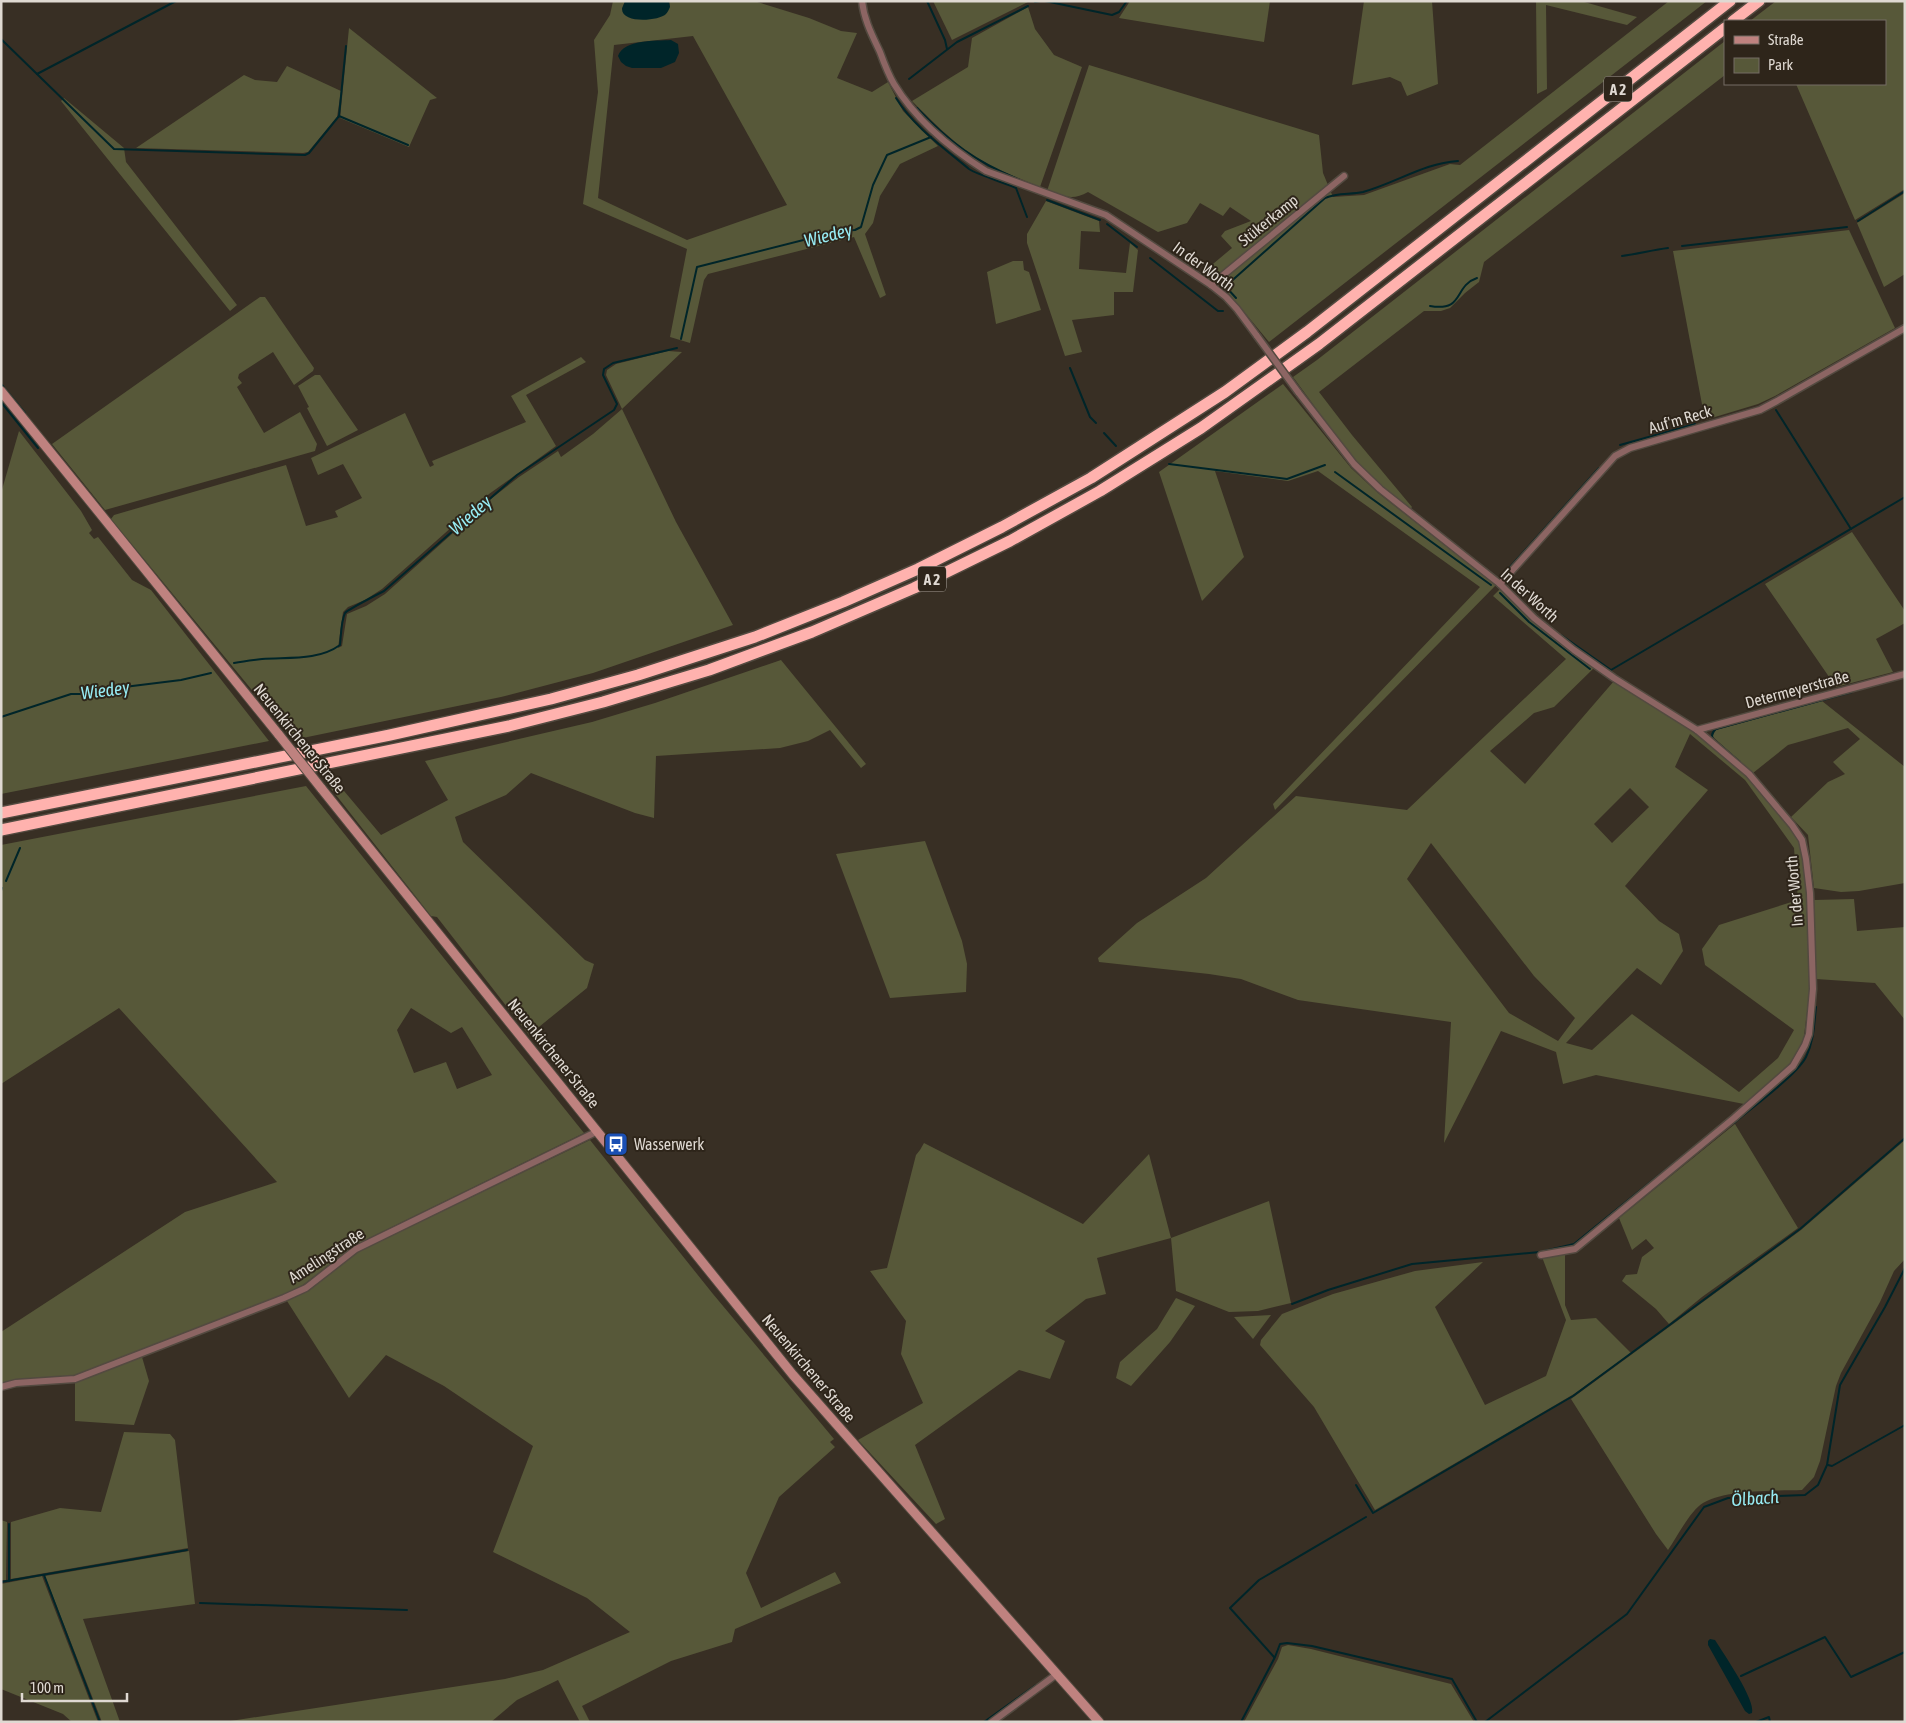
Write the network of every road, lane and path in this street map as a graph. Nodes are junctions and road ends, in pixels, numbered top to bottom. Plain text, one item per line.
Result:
1 (862, 1) edge
2 (1730, 1) edge
3 (1759, 1) edge
4 (1734, 20) edge
5 (1724, 29) edge
6 (1344, 176) dead end
7 (1211, 285) junction
8 (1905, 328) edge
9 (1, 391) edge
10 (1500, 584) junction
11 (1905, 674) edge
12 (1697, 730) junction
13 (1, 813) edge
14 (1, 830) edge
15 (598, 1131) junction
16 (1541, 1255) dead end
17 (1, 1387) edge
18 (1057, 1674) junction
19 (992, 1722) edge
20 (1099, 1722) edge

1 - 7 street, In der Worth
2 - 13 highway, A 2
3 - 4 highway
5 - 14 highway, A 2
6 - 7 street, Stükerkamp
7 - 10 street, In der Worth, bridge
8 - 10 street, Auf'm Reck
9 - 15 main road, Neuenkirchener Straße, bridge
10 - 12 street, In der Worth
11 - 12 street, Determeyerstraße
12 - 16 street, In der Worth
15 - 17 street, Amelingstraße
15 - 18 main road, Neuenkirchener Straße
18 - 19 street
18 - 20 main road, Neuenkirchener Straße

